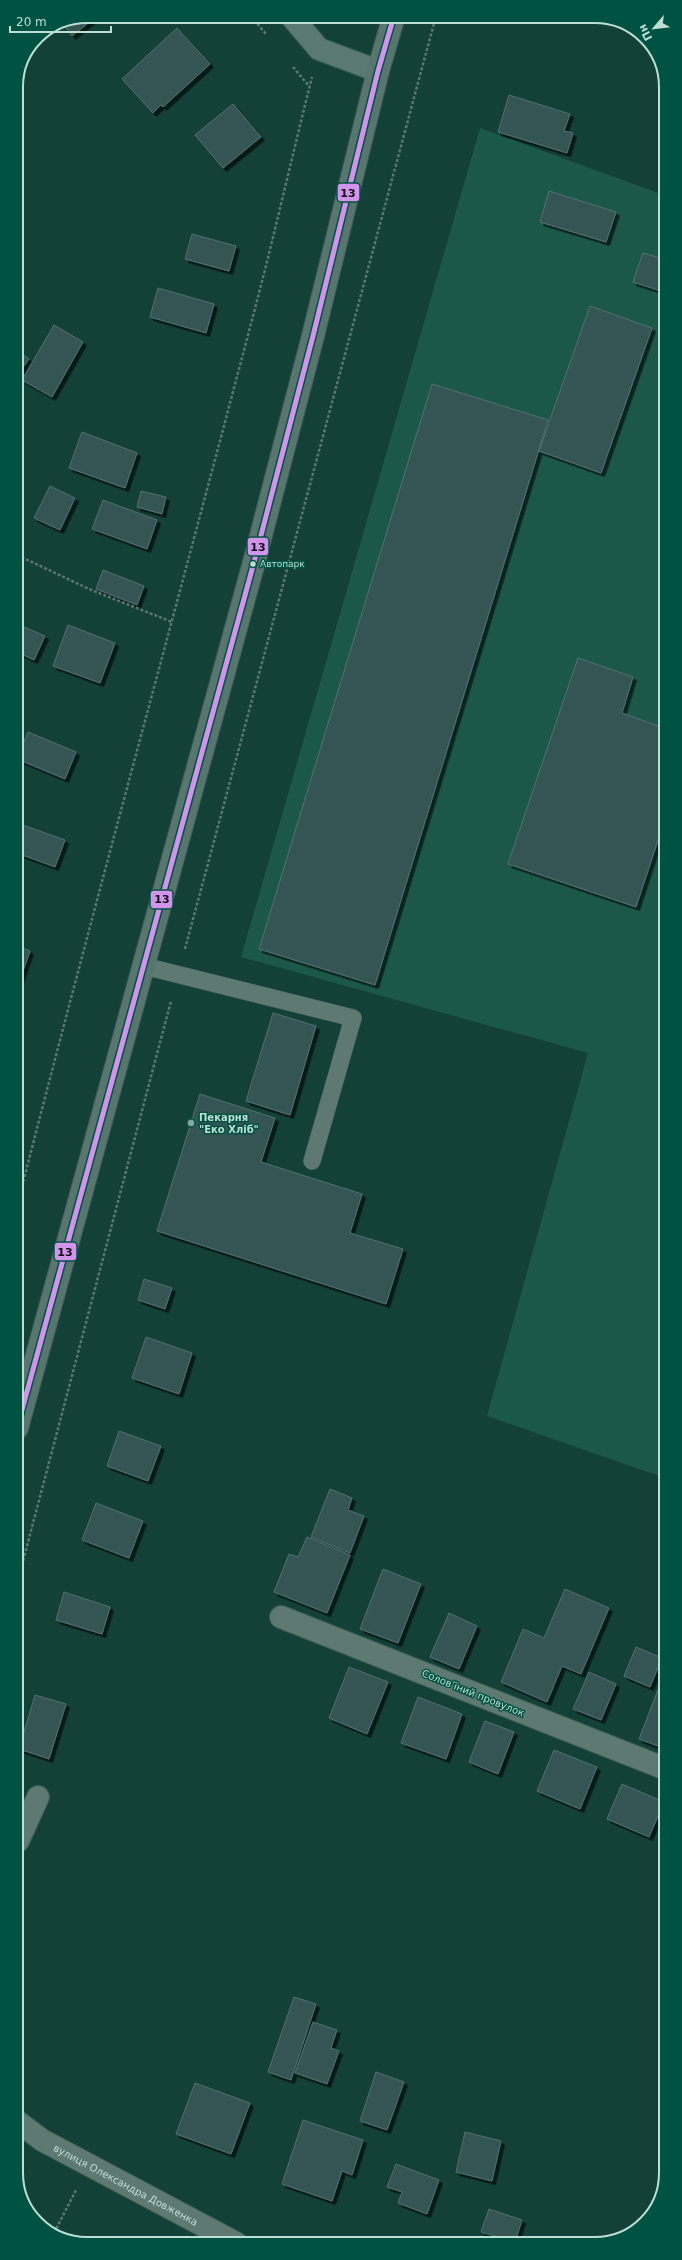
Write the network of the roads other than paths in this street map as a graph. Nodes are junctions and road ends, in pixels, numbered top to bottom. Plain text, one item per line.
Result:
1 (297, 23) edge
2 (392, 23) edge
3 (378, 71) junction
4 (144, 966) junction
5 (312, 1161) dead end
6 (23, 1410) edge
7 (281, 1617) dead end
8 (659, 1766) edge
9 (38, 1797) dead end
10 (23, 1831) edge
11 (23, 2126) edge
12 (225, 2237) edge

1 - 3 street
2 - 3 highway
3 - 4 highway
4 - 5 lane
4 - 6 highway
7 - 8 street, Соловʼїний провулок
9 - 10 street
11 - 12 street, вулиця Олександра Довженка

